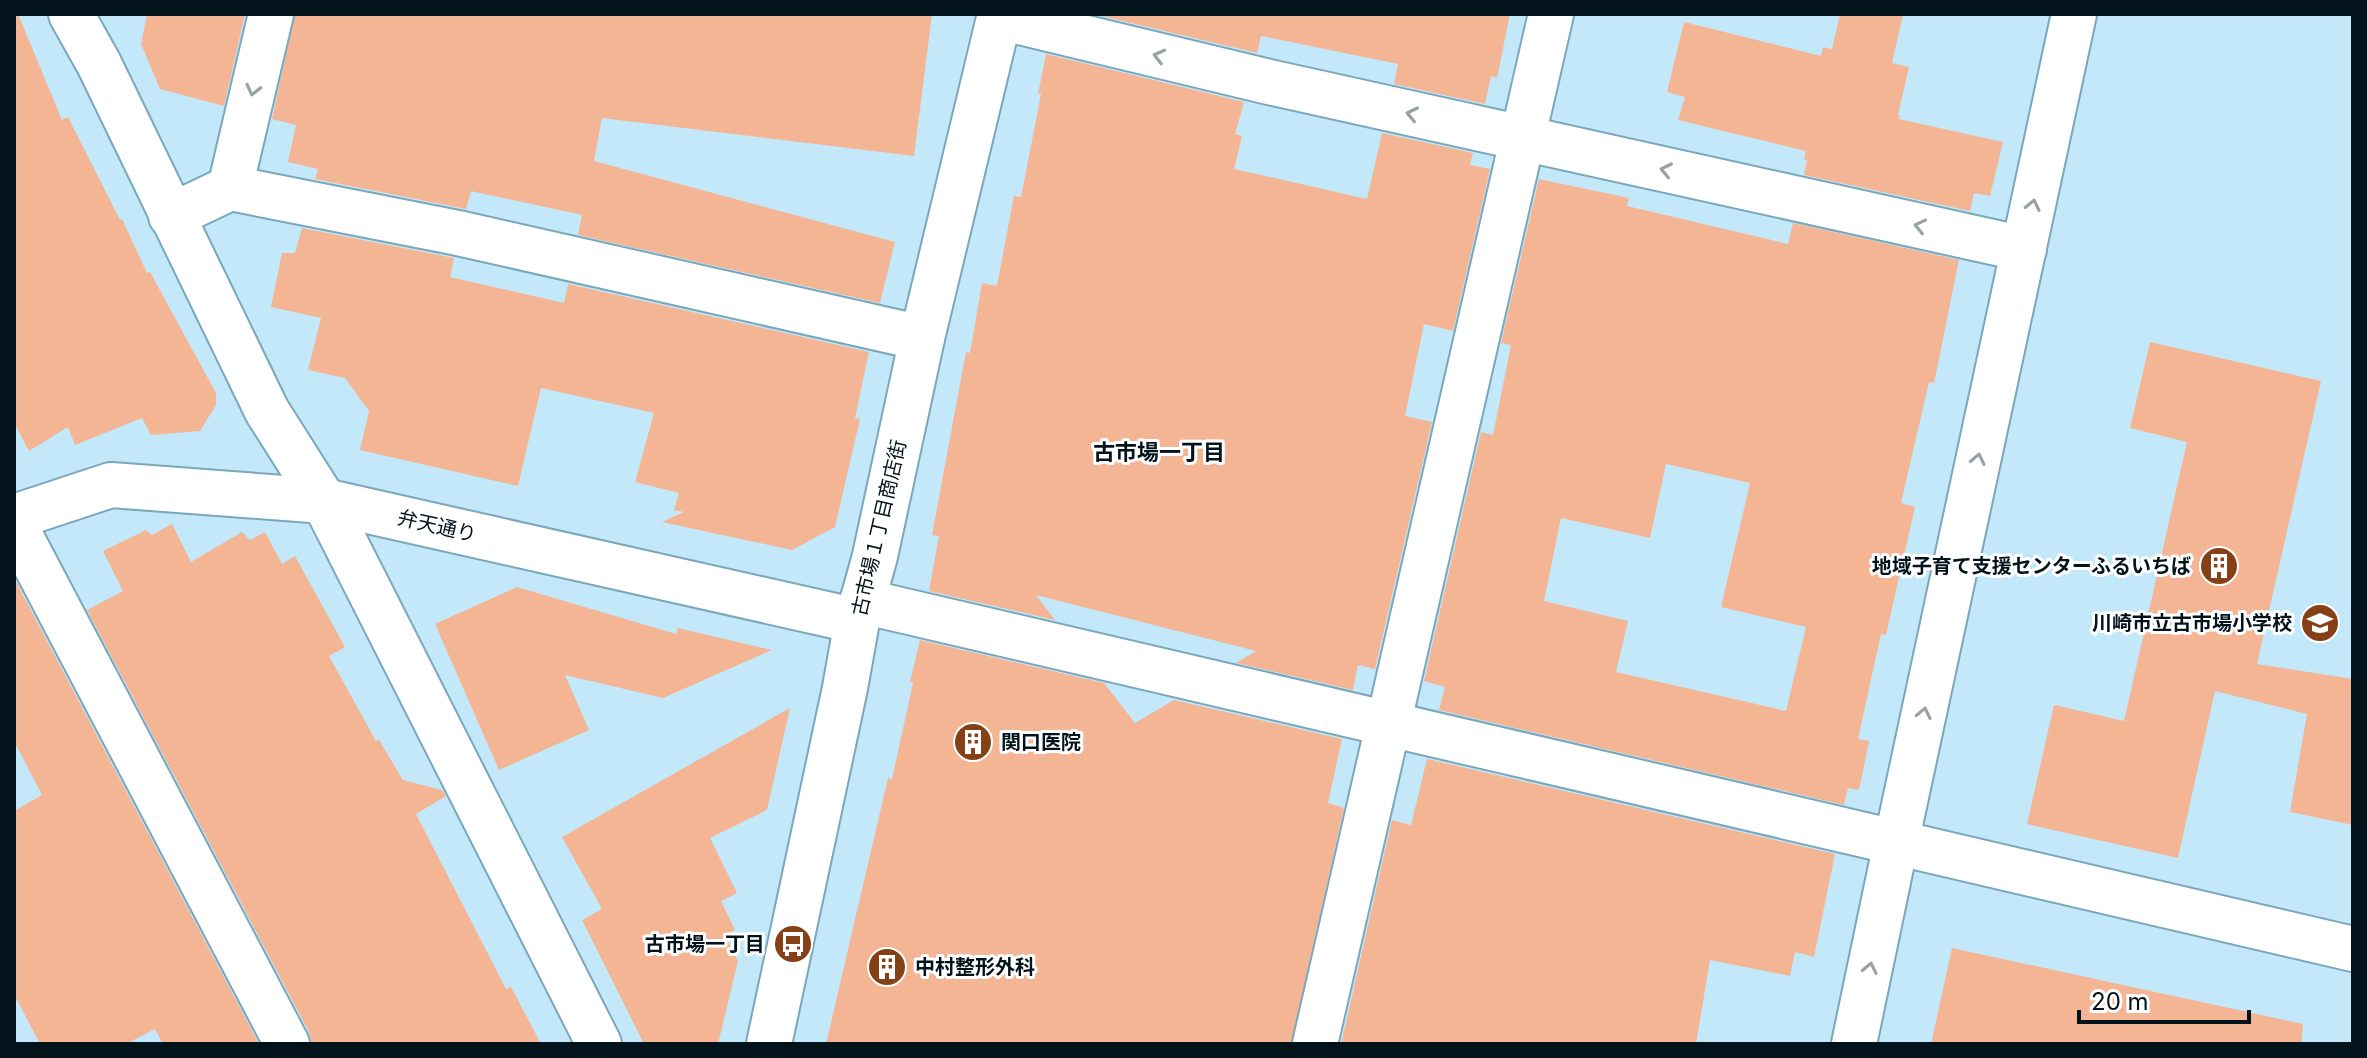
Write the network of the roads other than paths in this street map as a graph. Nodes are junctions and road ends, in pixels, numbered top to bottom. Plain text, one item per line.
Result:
1 (71, 14) edge
2 (271, 14) edge
3 (1551, 14) edge
4 (2074, 14) edge
5 (1000, 16) edge
6 (1523, 138) junction
7 (230, 188) junction
8 (171, 216) junction
9 (2024, 249) junction
10 (922, 338) junction
11 (324, 501) junction
12 (14, 517) edge
13 (14, 524) edge
14 (859, 611) junction
15 (1389, 724) junction
16 (1896, 843) junction
17 (2353, 949) edge
18 (287, 1044) edge
19 (599, 1044) edge
20 (769, 1044) edge
21 (1315, 1044) edge
22 (1854, 1044) edge

1 - 8 street
2 -> 7 street
3 - 6 street
9 -> 4 street
6 -> 5 street
5 - 10 street, 古市場１丁目商店街
9 -> 6 street
6 - 15 street
7 - 8 street
7 - 10 street
8 - 11 street
16 -> 9 street
10 - 14 street, 古市場１丁目商店街
11 - 12 street, 弁天通り
11 - 14 street, 弁天通り
11 - 19 street
13 - 18 street
14 - 15 street, 弁天通り
14 - 20 street, 古市場１丁目商店街
15 - 16 street, 弁天通り
15 - 21 street
16 - 17 street, 弁天通り
22 -> 16 street

